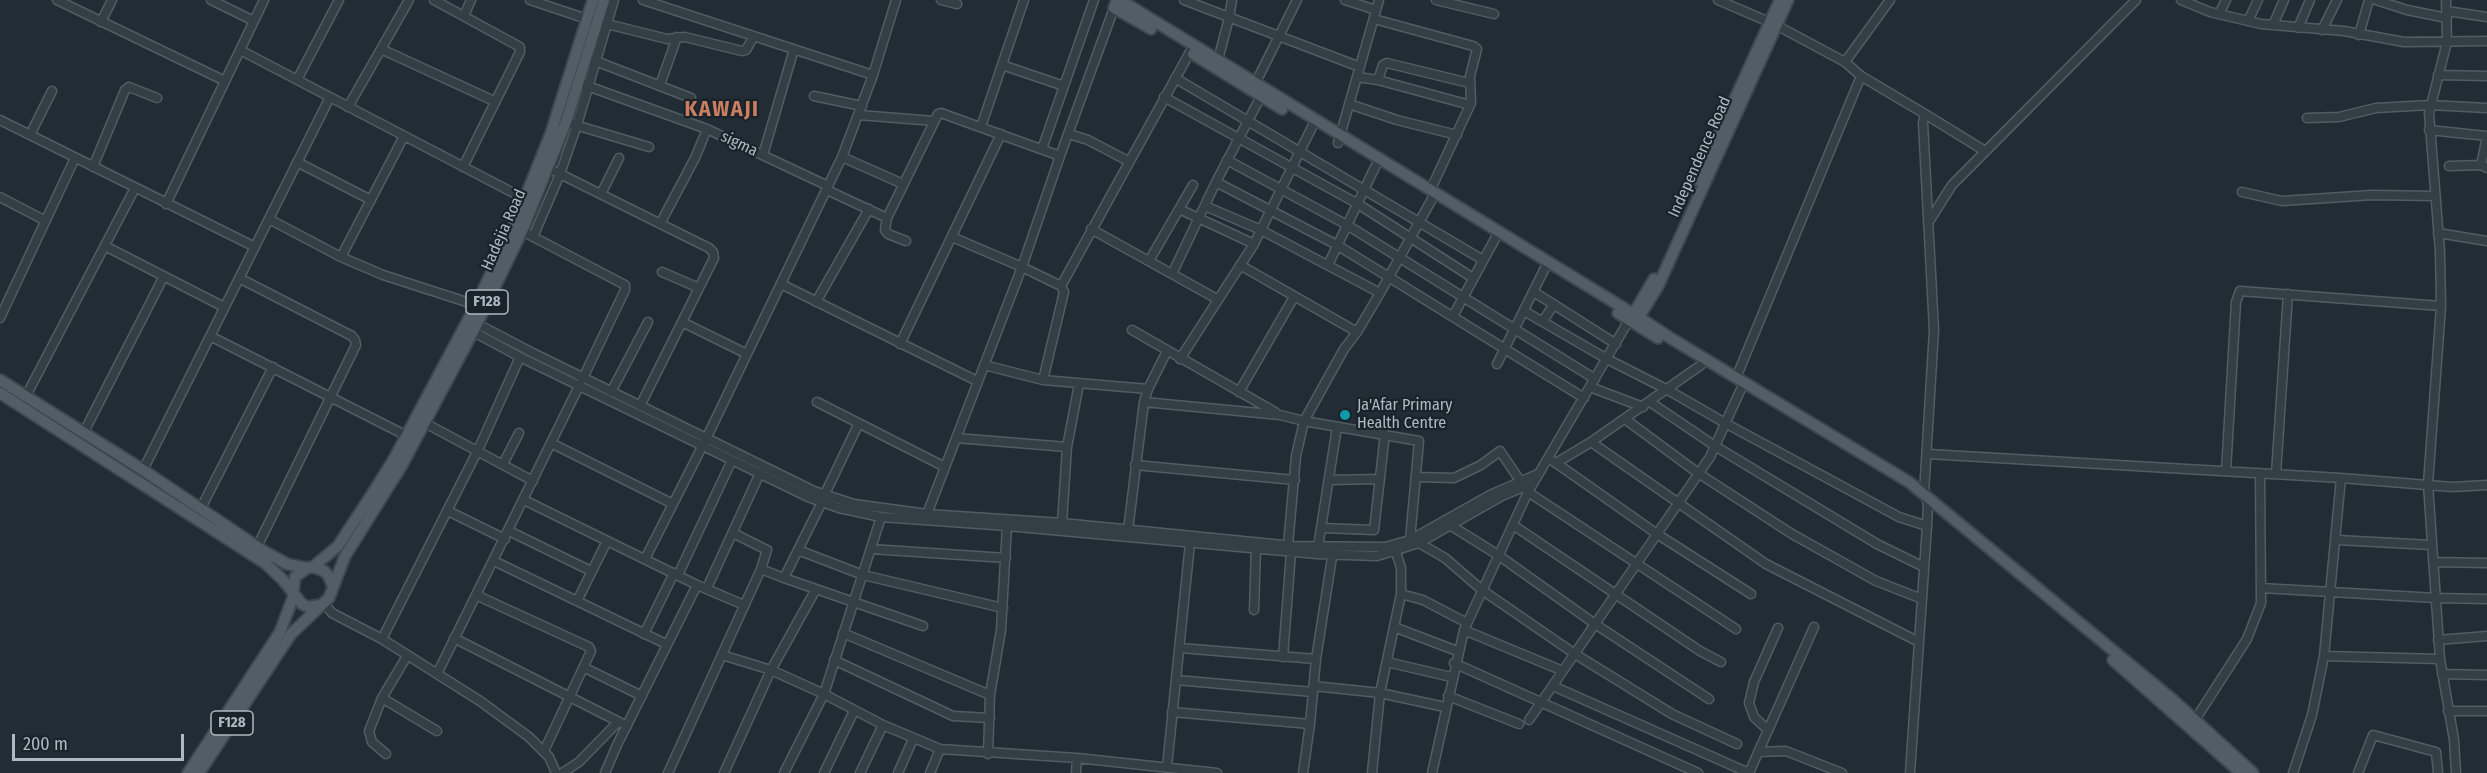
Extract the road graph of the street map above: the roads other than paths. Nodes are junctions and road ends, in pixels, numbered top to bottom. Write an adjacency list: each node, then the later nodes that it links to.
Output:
1 (57, 0): 38 (street)
2 (112, 0): 50 (street)
3 (212, 0): 48 (street)
4 (264, 0): 48 (street)
5 (339, 0): 77 (street)
6 (409, 0): 62 (street)
7 (434, 0): 45 (street)
8 (471, 0): 45 (street)
9 (530, 0): 51 (street)
10 (592, 0): 51 (main road, Hadejia Road / F128)
11 (604, 0): 51 (main road, Hadejia Road / F128)
12 (614, 0): 51 (street)
13 (643, 0): 57 (street)
14 (896, 0): 71 (street)
15 (941, 0): 40 (street)
16 (1024, 0): 69 (street)
17 (1094, 0): 84 (street)
18 (1184, 0): 47 (street)
19 (1232, 0): 47 (street)
20 (1297, 0): 58 (street)
21 (1345, 0): 43 (street)
22 (1379, 0): 43 (street)
23 (1436, 0): 41 (street)
24 (1718, 0): 52 (street)
25 (1780, 0): 52 (main road, Independence Road)
26 (1788, 0): 52 (main road, Independence Road)
27 (1890, 0): 68 (street)
28 (2136, 0): 121 (street)
29 (2181, 0): 42 (street)
30 (2226, 0): 42 (street)
31 (2258, 0): 49 (street)
32 (2284, 0): 53 (street)
33 (2310, 0): 54 (street)
34 (2337, 0): 55 (street)
35 (2369, 0): 56 (street)
36 (2376, 0): 44 (street)
37 (2446, 0): 44 (street)
38 (72, 3): 50 (street)
39 (1117, 3): 65 (main road); 67 (main road); 111 (street)
40 (957, 4)
41 (1494, 14)
42 (2219, 14): 49 (street)
43 (1375, 15): 70 (street); 80 (street)
44 (2447, 15): 46 (street); 61 (street)
45 (464, 16): 92 (street)
46 (2487, 17)
47 (1229, 18): 58 (street); 67 (street)
48 (254, 21): 64 (street)
49 (2248, 21): 53 (street)
50 (101, 22): 79 (street)
51 (597, 22): 59 (street); 66 (main road, Hadejia Road / F128); 150 (main road, Hadejia Road / F128)
52 (1773, 24): 68 (street); 211 (main road, Independence Road)
53 (2273, 25): 54 (street)
54 (2298, 27): 55 (street)
55 (2322, 30): 56 (street)
56 (2359, 35): 61 (street)
57 (754, 36): 59 (street); 63 (street)
58 (1280, 36): 70 (street); 81 (street)
59 (676, 37): 83 (street)
60 (2487, 41): 61 (street)
61 (2447, 42): 72 (street)
62 (381, 49): 92 (street); 97 (street)
63 (794, 49): 71 (street); 122 (street)
64 (240, 50): 77 (street); 79 (street)
65 (1190, 52): 76 (street); 87 (main road)
66 (591, 60): 82 (main road, Hadejia Road / F128); 83 (street)
67 (1218, 60): 81 (main road)
68 (1845, 62): 73 (street)
69 (1002, 65): 84 (street); 106 (street)
70 (1360, 68): 75 (street)
71 (873, 75): 96 (street)
72 (2438, 75): 74 (street); 95 (street)
73 (1861, 76): 99 (street); 232 (street)
74 (2487, 76)
75 (1357, 77): 78 (street); 93 (street)
76 (1175, 78): 91 (street); 104 (street)
77 (297, 80): 88 (street)
78 (1378, 80): 80 (street); 94 (street)
79 (225, 81): 152 (street)
80 (1469, 83): 94 (street)
81 (1255, 84): 117 (main road)
82 (584, 85): 105 (main road, Hadejia Road / F128); 108 (street, sigma)
83 (660, 85): 90 (street)
84 (1065, 86): 119 (street)
85 (52, 91): 112 (street)
86 (814, 96): 96 (street)
87 (1261, 96): 104 (street); 107 (main road)
88 (330, 97): 97 (street); 129 (street)
89 (157, 98): 133 (street)
90 (691, 98)
91 (1164, 98): 116 (street); 128 (street)
92 (494, 101): 134 (street)
93 (1349, 104): 113 (street); 117 (street)
94 (1470, 105): 113 (street)
95 (2430, 105): 98 (street); 101 (street); 109 (street)
96 (862, 106): 100 (street)
97 (348, 107): 114 (street)
98 (2487, 108)
99 (1925, 114): 121 (street); 164 (street)
100 (859, 115): 103 (street); 124 (street)
101 (2307, 118)
102 (0, 120): 112 (street)
103 (934, 121): 106 (street); 139 (street)
104 (1248, 121): 116 (street); 120 (street)
105 (572, 124): 118 (street); 135 (main road, Hadejia Road / F128); 137 (street)
106 (981, 127): 110 (street)
107 (1312, 127): 117 (main road); 120 (street)
108 (707, 129): 122 (street, sigma); 163 (street)
109 (2429, 130): 115 (street); 148 (street)
110 (1001, 134): 119 (street); 171 (street)
111 (1069, 134): 123 (street); 128 (street)
112 (30, 135): 125 (street)
113 (1457, 135): 147 (street)
114 (404, 136): 134 (street); 151 (street)
115 (2487, 136): 132 (street)
116 (1239, 139): 127 (street); 136 (street)
117 (1338, 139): 130 (main road); 147 (main road)
118 (650, 147)
119 (1042, 149): 123 (street)
120 (1301, 151): 136 (street); 144 (street)
121 (1985, 151): 164 (street)
122 (763, 155): 142 (street, sigma)
123 (1060, 156): 186 (street)
124 (842, 157): 139 (street); 142 (street)
125 (75, 158): 133 (street); 161 (street)
126 (620, 158): 146 (street)
127 (1227, 160): 138 (street); 143 (street)
128 (1128, 161): 166 (street)
129 (297, 162): 151 (street); 159 (street)
130 (1376, 165): 144 (street); 147 (main road)
131 (2449, 166): 132 (street)
132 (2484, 166)
133 (93, 167): 141 (street)
134 (464, 167): 150 (street)
135 (548, 168): 137 (street); 168 (main road, Hadejia Road / F128)
136 (1292, 169): 143 (street); 153 (street)
137 (560, 174): 146 (street); 170 (street)
138 (1216, 182): 154 (street); 157 (street)
139 (903, 184): 158 (street)
140 (1192, 184): 155 (street)
141 (135, 188): 152 (street); 178 (street)
142 (827, 188): 156 (street, sigma); 194 (street)
143 (1282, 189): 157 (street); 165 (street)
144 (1365, 189): 153 (street); 162 (street)
145 (2242, 192): 148 (street)
146 (601, 194): 163 (street)
147 (1431, 195): 162 (street); 172 (main road); 211 (main road)
148 (2435, 196): 169 (street)
149 (0, 197): 161 (street)
150 (525, 199): 205 (main road, Hadejia Road / F128)
151 (371, 200): 180 (street)
152 (166, 204): 179 (street)
153 (1358, 204): 165 (street); 173 (street)
154 (1205, 206): 160 (street); 167 (street)
155 (1179, 208): 160 (street); 183 (street)
156 (869, 209): 158 (street, sigma); 203 (street)
157 (1271, 209): 167 (street); 177 (street)
158 (887, 218): 175 (street)
159 (269, 219): 179 (street); 180 (street)
160 (1200, 219): 176 (street); 189 (street)
161 (44, 220): 210 (street)
162 (1420, 221): 173 (street); 182 (street)
163 (660, 224): 196 (street)
164 (1928, 224): 272 (street)
165 (1347, 225): 177 (street); 181 (street)
166 (1091, 229): 183 (street); 195 (street)
167 (1262, 230): 176 (street); 185 (street)
168 (522, 231): 170 (street); 215 (main road, Hadejia Road / F128)
169 (2438, 233): 174 (street); 206 (street)
170 (533, 237): 236 (street)
171 (952, 237): 186 (street); 220 (street)
172 (1496, 237): 182 (street); 187 (main road)
173 (1410, 239): 181 (street); 193 (street)
174 (2487, 241)
175 (906, 242)
176 (1254, 244): 184 (street)
177 (1337, 245): 185 (street); 191 (street)
178 (105, 246): 190 (street); 246 (street)
179 (255, 247): 192 (street)
180 (341, 257): 205 (street)
181 (1400, 258): 191 (street); 200 (street)
182 (1483, 260): 193 (street)
183 (1149, 261): 189 (street)
184 (1239, 265): 201 (street); 202 (street)
185 (1328, 265): 198 (street)
186 (1022, 267): 195 (street); 229 (street)
187 (1545, 268): 197 (street); 211 (main road)
188 (662, 272): 196 (street)
189 (1173, 274): 202 (street)
190 (164, 276): 207 (street); 260 (street)
191 (1389, 276): 198 (street); 209 (street)
192 (239, 278): 207 (street); 247 (street)
193 (1473, 279): 200 (street)
194 (781, 285): 203 (street); 224 (street)
195 (1060, 286): 235 (street)
196 (699, 288): 214 (street)
197 (1534, 292): 204 (street); 208 (street)
198 (1380, 293): 218 (street)
199 (2288, 294): 206 (street); 279 (street); 284 (street)
200 (1462, 296): 209 (street); 217 (street)
201 (1294, 297): 218 (street); 244 (street)
202 (1217, 299): 226 (street)
203 (816, 302): 220 (street)
204 (1554, 304): 212 (street); 221 (street)
205 (476, 305): 215 (main road, Hadejia Road / F128)
206 (2441, 306): 293 (street)
207 (224, 307): 219 (street)
208 (1524, 310): 212 (street); 217 (street)
209 (1453, 316): 222 (street)
210 (0, 318)
211 (1634, 319): 221 (street); 230 (main road); 232 (main road)
212 (1543, 321): 227 (street)
213 (648, 322): 243 (street)
214 (682, 322): 224 (street); 252 (street)
215 (471, 325): 225 (street); 236 (street); 256 (main road, Hadejia Road / F128); 264 (main road, Hadejia Road / F128)
216 (1132, 330): 223 (street)
217 (1515, 331): 222 (street); 233 (street)
218 (1357, 332): 255 (street)
219 (210, 336): 231 (street); 278 (street)
220 (900, 344): 237 (street)
221 (1616, 344): 227 (street)
222 (1506, 349): 228 (street); 248 (street)
223 (1167, 351): 226 (street); 240 (street)
224 (747, 354): 266 (street)
225 (520, 357): 236 (street); 271 (street)
226 (1180, 359): 244 (street)
227 (1607, 359): 233 (street); 242 (street)
228 (1497, 364)
229 (984, 365): 235 (street); 237 (street)
230 (1701, 365): 241 (main road); 242 (street)
231 (273, 367): 247 (street); 301 (street)
232 (1737, 378): 261 (main road)
233 (1595, 379): 239 (street)
234 (0, 380): 246 (main road)
235 (1043, 380): 238 (street)
236 (582, 381): 243 (street); 266 (street); 268 (street)
237 (977, 381): 265 (street)
238 (1079, 384): 240 (street); 270 (street)
239 (1590, 387): 248 (street); 251 (street)
240 (1148, 389): 250 (street)
241 (1742, 389): 258 (street); 261 (main road)
242 (1668, 390): 251 (street); 258 (street)
243 (611, 392): 252 (street)
244 (1239, 392): 253 (street)
245 (0, 393): 350 (main road)
246 (26, 396): 260 (main road)
247 (330, 396): 264 (street); 321 (street)
248 (1584, 398): 274 (street)
249 (817, 402): 257 (street)
250 (1144, 402): 253 (street); 276 (street)
251 (1646, 405): 254 (street); 269 (street)
252 (640, 406): 266 (street)
253 (1280, 415): 255 (street)
254 (1625, 419): 267 (street); 281 (street)
255 (1304, 421): 259 (street); 288 (street)
256 (425, 423): 271 (street); 344 (main road, Hadejia Road / F128)
257 (860, 423): 277 (street); 297 (street)
258 (1725, 423): 269 (street); 309 (street)
259 (1337, 427): 263 (street); 289 (street)
260 (84, 432): 278 (main road)
261 (1820, 432): 296 (main road)
262 (519, 433): 275 (street)
263 (1385, 434): 285 (street); 287 (street)
264 (405, 435): 336 (main road, Hadejia Road / F128)
265 (956, 438): 270 (street); 277 (street)
266 (705, 442): 273 (street); 297 (street); 300 (street)
267 (1592, 442): 274 (street); 299 (street)
268 (551, 443): 290 (street); 300 (street)
269 (1715, 446): 281 (street); 337 (street)
270 (1067, 447): 305 (street)
271 (478, 450): 275 (street); 302 (street)
272 (1928, 454): 279 (street); 296 (street)
273 (732, 460): 280 (street); 340 (street)
274 (1552, 461): 283 (street); 314 (street)
275 (503, 464): 290 (street)
276 (1135, 465): 288 (street); 311 (street)
277 (945, 467): 303 (street)
278 (143, 470): 301 (main road)
279 (2226, 471): 282 (street)
280 (760, 472): 297 (street); 313 (street)
281 (1698, 473): 299 (street); 357 (street)
282 (2260, 473): 284 (street); 346 (street)
283 (1538, 474): 291 (street); 292 (street)
284 (2276, 474): 286 (street)
285 (1417, 477): 291 (street); 318 (street)
286 (2341, 478): 293 (street); 316 (street)
287 (1378, 479): 289 (street); 310 (street)
288 (1294, 480): 326 (street)
289 (1329, 480): 310 (street)
290 (533, 481): 298 (street)
291 (1521, 482): 318 (street)
292 (1533, 483): 295 (street); 306 (street)
293 (2428, 484): 294 (street); 320 (street)
294 (2487, 485)
295 (1528, 492): 307 (street); 335 (street)
296 (1926, 498): 309 (street); 364 (main road)
297 (823, 499): 303 (street); 304 (street); 324 (street)
298 (525, 500): 315 (street); 317 (street)
299 (1678, 503): 314 (street); 378 (street)
300 (673, 504): 331 (street)
301 (200, 510): 321 (main road)
302 (448, 511): 315 (street); 376 (street)
303 (927, 514): 305 (street)
304 (881, 517): 308 (street); 325 (street)
305 (1062, 524): 312 (street)
306 (1450, 525): 318 (street); 329 (street)
307 (1512, 525): 329 (street); 352 (street)
308 (1007, 526): 312 (street); 330 (street)
309 (1927, 526): 337 (street)
310 (1322, 528): 322 (street)
311 (1128, 530): 312 (street); 326 (street)
312 (1099, 531): 319 (street)
313 (733, 533): 338 (street); 345 (street)
314 (1657, 534): 335 (street); 353 (street)
315 (507, 535): 332 (street); 339 (street)
316 (2337, 540): 320 (street); 349 (street)
317 (607, 541): 331 (street); 339 (street)
318 (1414, 542): 327 (street); 328 (street); 348 (street)
319 (1190, 543): 323 (street); 380 (street)
320 (2432, 545): 333 (street)
321 (256, 547): 336 (main road)
322 (1318, 547): 326 (street); 327 (street)
323 (1257, 548): 326 (street); 363 (street)
324 (798, 549): 341 (street); 342 (street)
325 (871, 549): 330 (street); 341 (street)
326 (1290, 549): 327 (street); 386 (street)
327 (1333, 552): 328 (street); 387 (street)
328 (1396, 552): 351 (street)
329 (1498, 555): 348 (street); 365 (street)
330 (1006, 558): 362 (street)
331 (645, 559): 340 (street)
332 (494, 561): 354 (street); 358 (street)
333 (2433, 562): 334 (street); 355 (street)
334 (2487, 563)
335 (1636, 564): 352 (street); 371 (street)
336 (310, 567): 344 (main road); 350 (main road, F128)
337 (1924, 567): 357 (street)
338 (762, 570): 342 (street); 361 (street)
339 (591, 572): 358 (street)
340 (676, 574): 343 (street); 373 (street)
341 (862, 575): 359 (street); 362 (street)
342 (784, 578): 347 (street)
343 (697, 585): 345 (street); 379 (street)
344 (333, 586): 360 (main road, F128)
345 (707, 588): 361 (street)
346 (2261, 588): 349 (street); 419 (street)
347 (816, 589): 359 (street); 394 (street)
348 (1482, 590): 367 (street); 382 (street)
349 (2332, 592): 355 (street); 384 (street)
350 (294, 594): 360 (main road); 437 (main road, F128)
351 (1401, 594): 367 (street); 368 (street)
352 (1616, 594): 365 (street); 391 (street)
353 (1751, 594)
354 (476, 595): 375 (street); 393 (street)
355 (2436, 598): 356 (street); 377 (street)
356 (2487, 598)
357 (1922, 599): 378 (street)
358 (577, 601): 373 (street)
359 (854, 602): 366 (street); 372 (street)
360 (322, 604): 376 (street); 438 (main road, F128)
361 (744, 605): 383 (street)
362 (1003, 608): 405 (street)
363 (1254, 610)
364 (2059, 610): 419 (main road); 458 (main road)
365 (1595, 624): 382 (street); 410 (street)
366 (923, 626)
367 (1465, 626): 381 (street); 395 (street)
368 (1394, 627): 381 (street); 390 (street)
369 (1814, 627): 425 (street)
370 (1778, 628): 425 (street)
371 (1736, 629)
372 (843, 633): 389 (street); 405 (street)
373 (644, 634): 379 (street)
374 (2487, 636): 377 (street)
375 (454, 638): 396 (street); 409 (street)
376 (382, 639): 385 (street)
377 (2438, 639): 388 (street)
378 (1919, 642): 457 (street)
379 (666, 644): 406 (street)
380 (1180, 648): 386 (street); 400 (street)
381 (1457, 651): 392 (street)
382 (1575, 654): 395 (street); 428 (street)
383 (722, 655): 394 (street); 442 (street)
384 (2324, 656): 388 (street); 460 (street)
385 (407, 657): 396 (street); 408 (street)
386 (1283, 657): 387 (street)
387 (1316, 659): 402 (street)
388 (2439, 659): 397 (street)
389 (834, 660): 404 (street); 417 (street)
390 (1387, 662): 399 (street); 403 (street)
391 (1721, 662)
392 (1454, 663): 399 (street); 411 (street)
393 (585, 668): 406 (street); 409 (street)
394 (771, 670): 404 (street); 443 (street)
395 (1563, 671): 401 (street)
396 (436, 674): 430 (street)
397 (2442, 674): 398 (street); 414 (street)
398 (2487, 675)
399 (1451, 677): 407 (street)
400 (1176, 680): 402 (street); 416 (street)
401 (1553, 686): 411 (street); 455 (street)
402 (1314, 689): 403 (street); 421 (street)
403 (1380, 693): 412 (street); 452 (street)
404 (824, 694): 413 (street); 444 (street)
405 (990, 695): 417 (street)
406 (642, 696): 424 (street)
407 (1448, 696): 412 (street); 422 (street)
408 (382, 698): 426 (street); 432 (street)
409 (570, 698): 420 (street); 430 (street)
410 (1709, 699)
411 (1542, 701): 418 (street); 454 (street)
412 (1445, 707): 453 (street)
413 (854, 711): 423 (street); 445 (street)
414 (2448, 711): 415 (street); 463 (street)
415 (2487, 711)
416 (1172, 712): 421 (street); 435 (street)
417 (990, 718): 433 (street)
418 (1529, 720)
419 (2195, 720): 459 (main road)
420 (618, 722): 424 (street); 440 (street)
421 (1310, 724): 451 (street)
422 (1519, 724)
423 (883, 725): 427 (street); 446 (street)
424 (627, 726): 441 (street)
425 (1768, 730): 431 (street)
426 (437, 731)
427 (914, 739): 429 (street); 447 (street)
428 (1737, 744)
429 (940, 749): 433 (street); 448 (street)
430 (544, 752): 439 (street)
431 (1758, 752): 455 (street); 456 (street)
432 (386, 754)
433 (988, 754): 434 (street)
434 (1077, 758): 436 (street); 449 (street)
435 (1167, 767): 436 (street); 450 (street)
436 (1143, 769)
437 (188, 773)
438 (199, 773)
439 (556, 773)
440 (562, 773)
441 (605, 773)
442 (668, 773)
443 (724, 773)
444 (784, 773)
445 (824, 773)
446 (860, 773)
447 (898, 773)
448 (930, 773)
449 (1076, 773)
450 (1217, 773)
451 (1303, 773)
452 (1372, 773)
453 (1432, 773)
454 (1698, 773)
455 (1746, 773)
456 (1842, 773)
457 (1910, 773)
458 (2241, 773)
459 (2253, 773)
460 (2293, 773)
461 (2358, 773): 462 (street)
462 (2438, 773)
463 (2456, 773)

